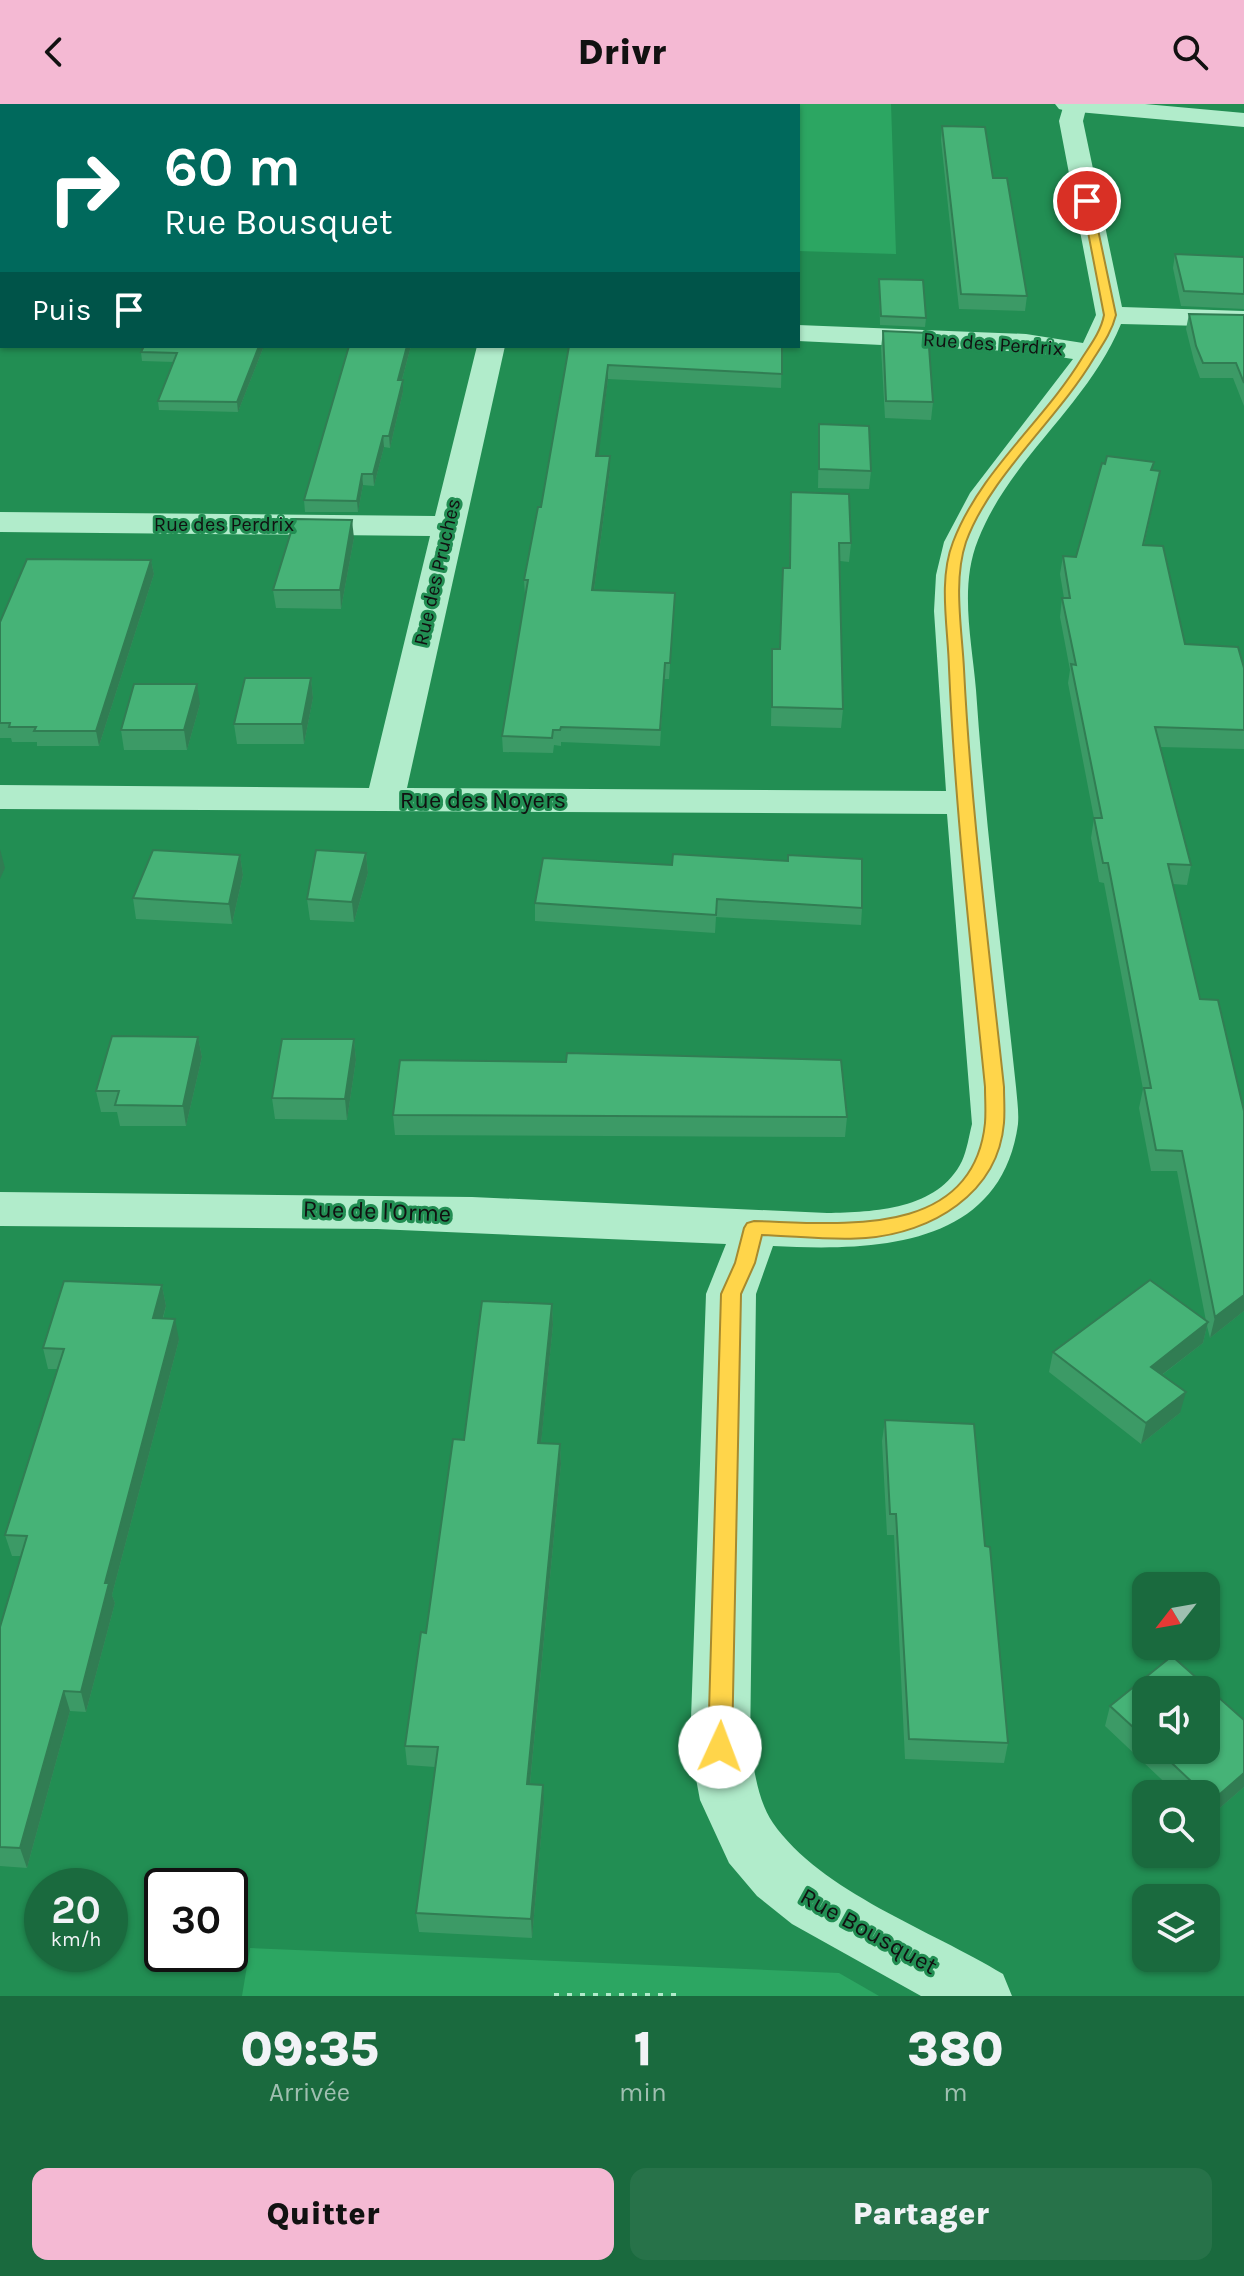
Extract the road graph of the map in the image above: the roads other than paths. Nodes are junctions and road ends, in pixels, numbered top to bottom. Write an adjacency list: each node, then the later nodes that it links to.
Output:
1 (1067, 104): 2 (street)
2 (1075, 105): 3 (street); 4 (street)
3 (1244, 120)
4 (1110, 315): 5 (street); 8 (street)
5 (1244, 319)
6 (800, 333): 8 (street, Rue des Perdrix)
7 (491, 348): 10 (street, Rue des Pruches)
8 (1091, 353): 13 (street)
9 (0, 522): 10 (street, Rue des Perdrix)
10 (447, 526): 12 (street, Rue des Pruches)
11 (0, 797): 12 (street, Rue des Noyers)
12 (385, 799): 13 (street, Rue des Noyers)
13 (966, 803): 15 (street)
14 (0, 1209): 15 (street, Rue de l'Orme)
15 (754, 1228): 16 (street, Rue Bousquet)
16 (980, 1996)

